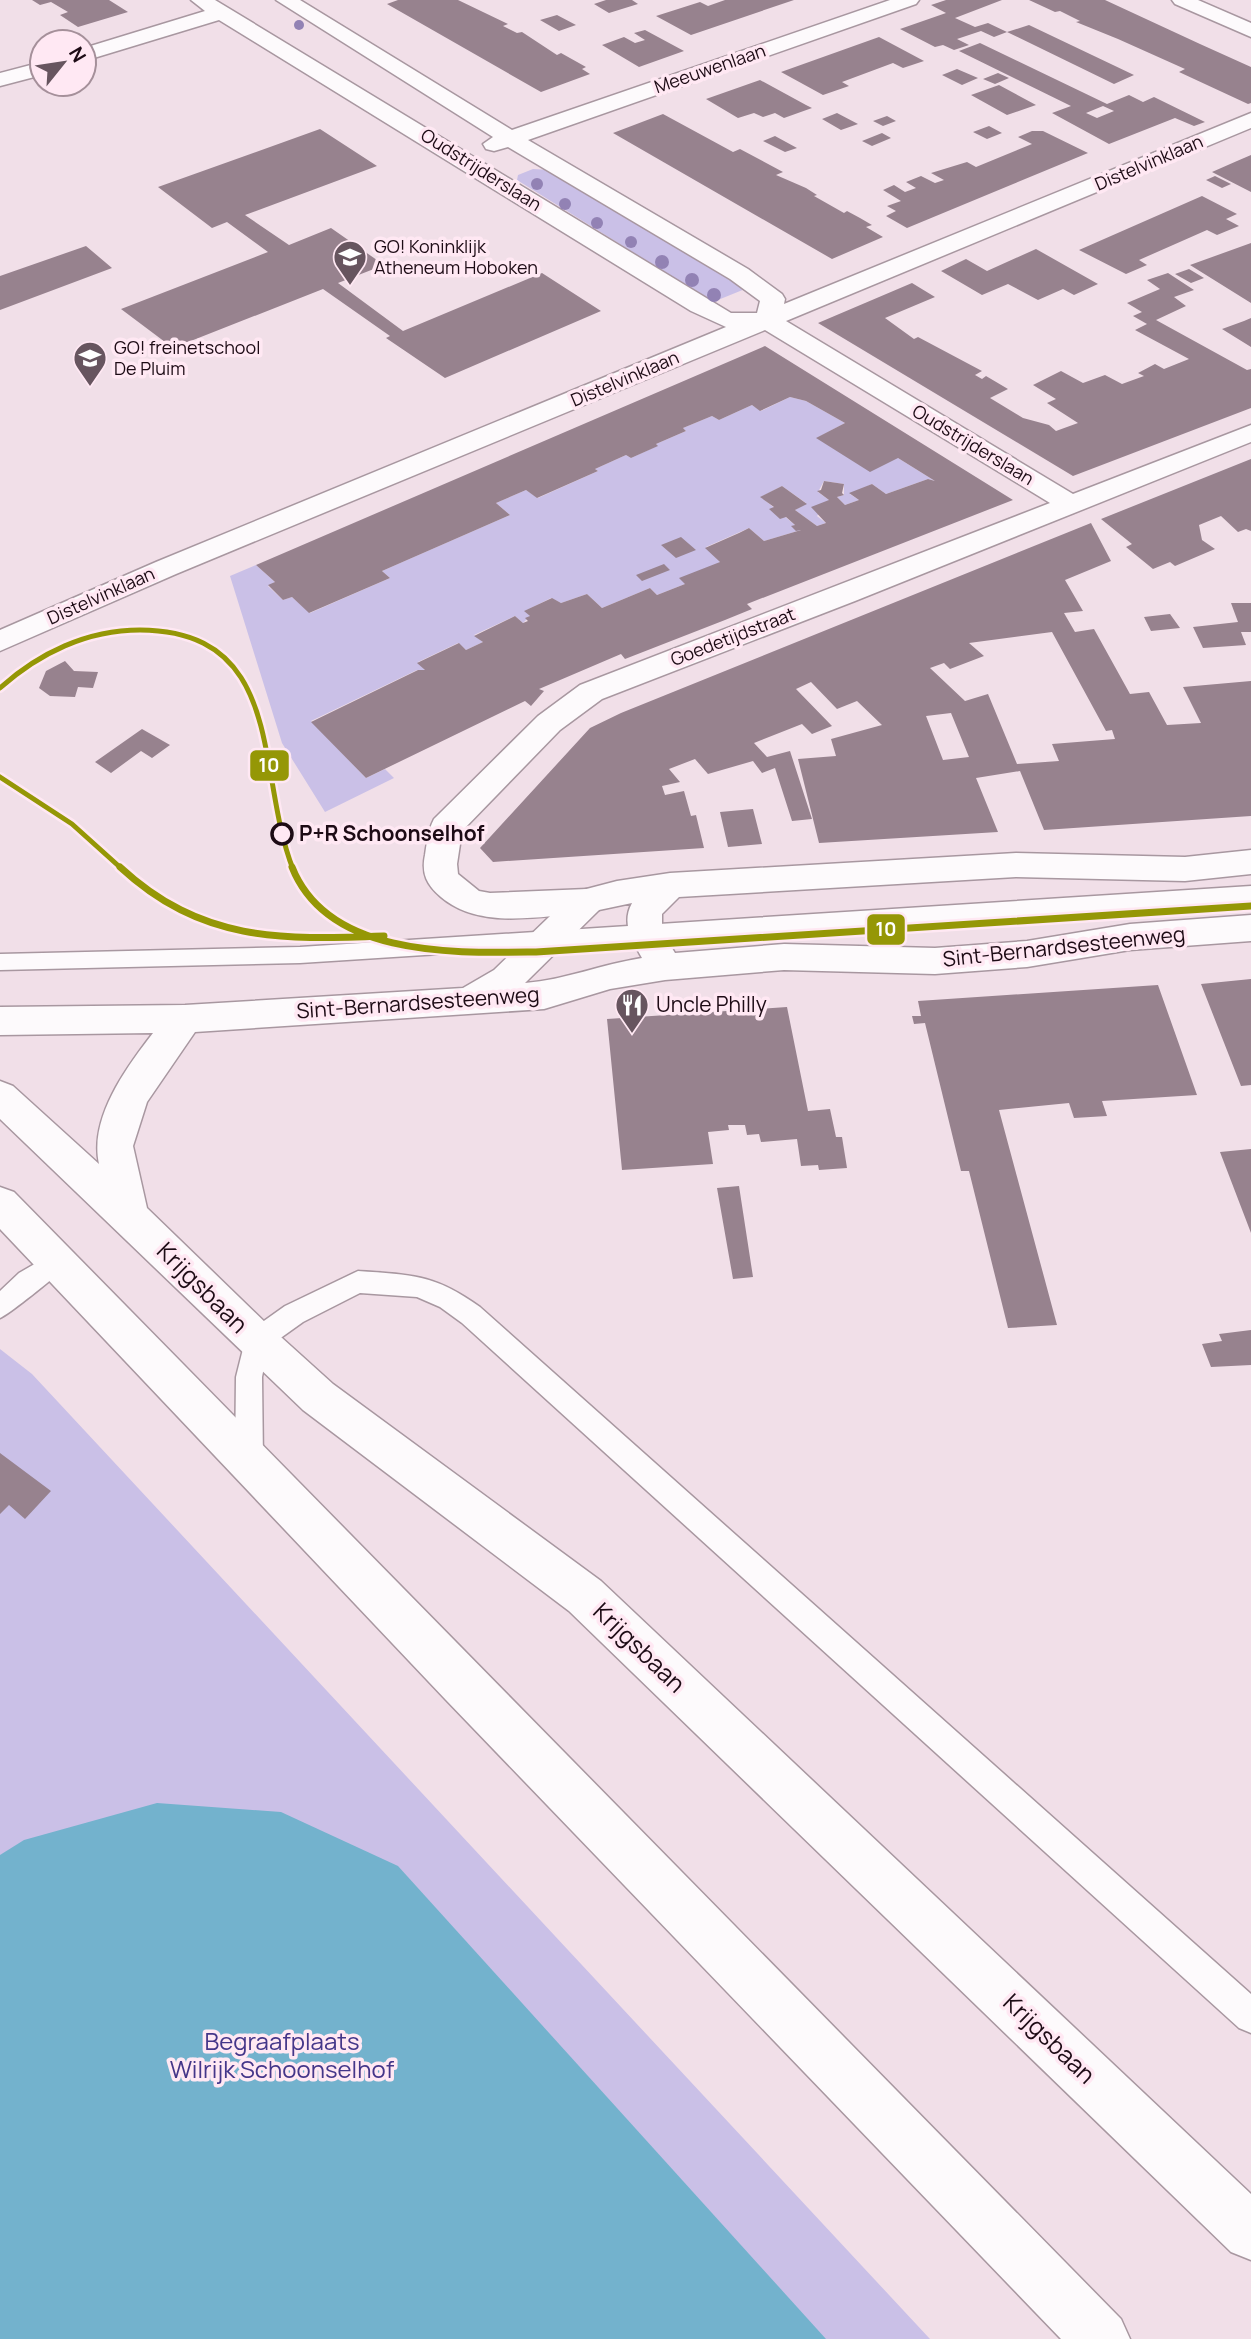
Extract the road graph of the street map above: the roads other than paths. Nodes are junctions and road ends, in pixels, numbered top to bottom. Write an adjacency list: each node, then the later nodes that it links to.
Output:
1 (201, 0): 5 (street, Oudstrijderslaan)
2 (286, 0): 11 (street, Oudstrijderslaan)
3 (909, 0): 11 (street, Meeuwenlaan)
4 (1182, 0): 6 (street)
5 (222, 13): 7 (street); 12 (street, Oudstrijderslaan)
6 (1251, 31)
7 (98, 51)
8 (28, 72): 9 (street)
9 (0, 80)
10 (1251, 120): 13 (street, Distelvinklaan)
11 (511, 139): 12 (street, Meeuwenlaan); 13 (street, Oudstrijderslaan)
12 (459, 156): 13 (street, Oudstrijderslaan)
13 (767, 320): 15 (street, Oudstrijderslaan); 16 (street, Distelvinklaan)
14 (1251, 433): 15 (street, Goedetijdstraat)
15 (1072, 505): 20 (street, Goedetijdstraat)
16 (0, 641)
17 (1251, 862): 18 (street)
18 (670, 885): 20 (street); 22 (street)
19 (1251, 894): 22 (lane)
20 (587, 901): 23 (street)
21 (1251, 928): 25 (street, Sint-Bernardsesteenweg)
22 (645, 933): 23 (lane); 25 (street)
23 (548, 939): 24 (lane); 26 (street)
24 (0, 962)
25 (665, 967): 26 (street, Sint-Bernardsesteenweg)
26 (468, 1001): 27 (street, Sint-Bernardsesteenweg)
27 (186, 1019): 28 (street, Sint-Bernardsesteenweg); 31 (street)
28 (0, 1021)
29 (0, 1096): 31 (street, Krijgsbaan)
30 (0, 1203): 32 (street)
31 (129, 1216): 34 (street, Krijgsbaan)
32 (57, 1262): 33 (lane); 35 (street)
33 (0, 1307)
34 (256, 1341): 35 (lane); 36 (lane); 37 (street, Krijgsbaan)
35 (249, 1464): 38 (street)
36 (1251, 2016)
37 (1251, 2232)
38 (1101, 2339)

